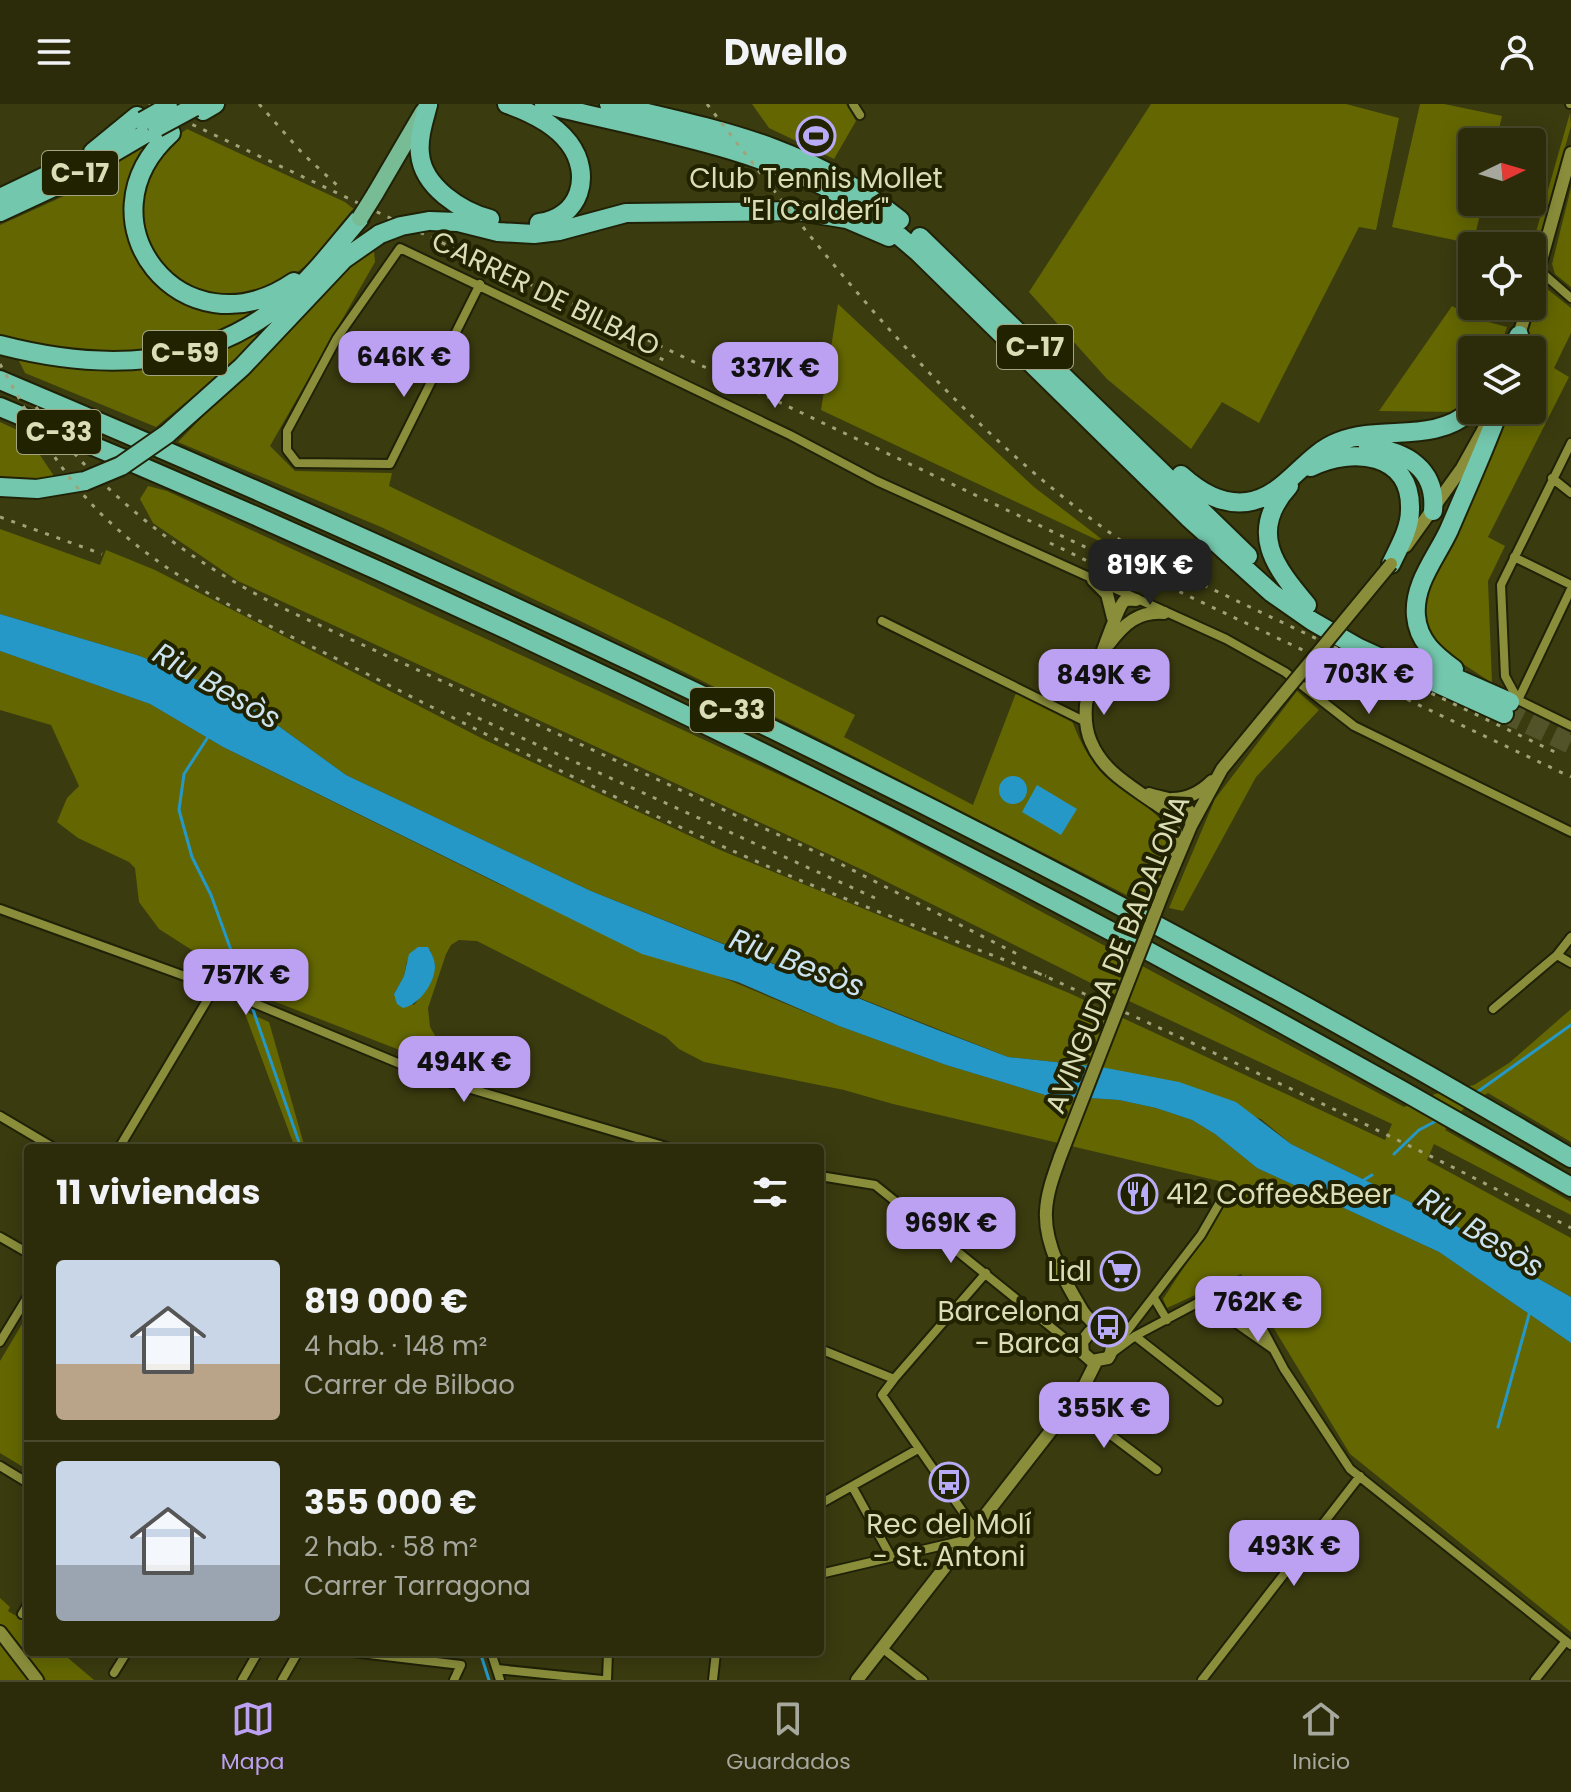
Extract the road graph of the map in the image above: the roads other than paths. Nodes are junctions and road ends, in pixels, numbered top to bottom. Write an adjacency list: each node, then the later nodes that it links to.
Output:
1 (156, 104): 11 (highway)
2 (174, 104): 11 (highway, C-17, bridge)
3 (428, 104): 4 (highway); 16 (highway, C-59, bridge)
4 (507, 104)
5 (544, 104): 19 (highway, C-17)
6 (609, 104): 12 (highway, C-17)
7 (660, 104): 12 (highway)
8 (853, 104): 10 (street)
9 (204, 107): 11 (highway, C-59)
10 (860, 115)
11 (152, 124): 14 (highway, C-17); 15 (highway, C-17); 18 (highway, C-59)
12 (734, 133): 24 (highway, C-17)
13 (1571, 153): 17 (street)
14 (0, 198)
15 (0, 212)
16 (360, 218): 18 (highway, C-59); 21 (highway, C-59)
17 (1546, 244)
18 (336, 246): 25 (highway, C-59)
19 (919, 253): 21 (highway, bridge); 49 (highway, C-17)
20 (1546, 276): 23 (street)
21 (322, 280): 34 (highway, C-59, bridge)
22 (480, 284): 22 (street, CARRER DE BILBAO); 39 (street, CARRER DE BILBAO)
23 (1571, 298)
24 (1004, 316): 32 (highway); 42 (highway, C-17)
25 (0, 345)
26 (0, 380): 67 (highway, C-33)
27 (0, 407): 69 (highway, C-33)
28 (1458, 420): 32 (highway)
29 (1485, 424): 36 (street, AVINGUDA DE BADALONA)
30 (1493, 424): 48 (highway)
31 (1571, 443): 33 (street)
32 (1301, 468): 36 (highway)
33 (1552, 478): 35 (street); 37 (street)
34 (0, 487)
35 (1571, 493)
36 (1433, 511): 38 (street, AVINGUDA DE BADALONA)
37 (1514, 557): 40 (street); 49 (street)
38 (1391, 564): 42 (highway); 52 (street, AVINGUDA DE BADALONA, bridge)
39 (1093, 580): 41 (street, CARRER DE BILBAO); 45 (street)
40 (1571, 587): 49 (street)
41 (1131, 598): 43 (street, CARRER DE BILBAO); 45 (street); 46 (street)
42 (1307, 605): 48 (highway, C-17)
43 (1164, 613): 46 (street); 55 (street, CARRER DE BILBAO)
44 (882, 621): 50 (street)
45 (1113, 621): 47 (street)
46 (1127, 623): 47 (street)
47 (1105, 650): 50 (street)
48 (1486, 691): 49 (highway, C-17)
49 (1511, 705): 51 (street)
50 (1086, 722): 53 (street)
51 (1570, 725)
52 (1222, 769): 53 (street); 54 (street, AVINGUDA DE BADALONA)
53 (1167, 805): 54 (street); 56 (street)
54 (1194, 817): 56 (street, AVINGUDA DE BADALONA)
55 (1571, 832)
56 (1176, 860): 77 (street, AVINGUDA DE BADALONA, bridge)
57 (0, 909): 61 (street)
58 (1571, 937): 59 (street)
59 (1557, 955): 60 (street); 62 (street)
60 (1571, 963)
61 (215, 987): 65 (street); 66 (street)
62 (1493, 1009)
63 (0, 1116): 64 (street)
64 (47, 1144)
65 (121, 1144)
66 (657, 1144)
67 (1571, 1158)
68 (824, 1177): 73 (street)
69 (1571, 1187)
70 (1220, 1202): 74 (street)
71 (0, 1237): 72 (street)
72 (24, 1251)
73 (986, 1273): 82 (street); 88 (street)
74 (1154, 1298): 78 (street); 83 (street)
75 (24, 1303): 84 (street)
76 (1200, 1303): 78 (street); 79 (street); 80 (street)
77 (1083, 1312): 82 (street, AVINGUDA DE BADALONA); 83 (street, AVINGUDA DE BADALONA)
78 (1167, 1320): 81 (street)
79 (1258, 1322): 80 (street); 85 (street)
80 (1240, 1328): 85 (street)
81 (1135, 1336): 83 (street); 83 (street); 89 (street)
82 (1084, 1341): 83 (street); 87 (street)
83 (1112, 1341): 87 (street)
84 (0, 1342)
85 (1273, 1349): 94 (street)
86 (824, 1351): 88 (street)
87 (1096, 1362): 90 (street)
88 (894, 1379): 91 (street)
89 (1218, 1401)
90 (1071, 1405): 93 (street); 98 (street)
91 (918, 1449): 96 (street); 98 (street)
92 (0, 1466): 95 (street)
93 (1157, 1470)
94 (1360, 1476): 105 (street); 125 (street)
95 (24, 1481)
96 (852, 1486): 97 (street); 100 (street)
97 (824, 1502)
98 (974, 1528): 99 (street)
99 (965, 1540): 100 (street); 106 (street)
100 (891, 1557): 101 (street)
101 (824, 1573)
102 (24, 1611): 103 (street)
103 (22, 1614)
104 (0, 1632): 116 (street)
105 (1568, 1643): 126 (street)
106 (882, 1648): 123 (street); 124 (street)
107 (125, 1656): 115 (street)
108 (256, 1656): 117 (street)
109 (296, 1656): 118 (street)
110 (386, 1656): 119 (street)
111 (492, 1656): 114 (street)
112 (607, 1656): 121 (street)
113 (716, 1656): 122 (street)
114 (497, 1669): 120 (street); 121 (street)
115 (114, 1673)
116 (37, 1680)
117 (242, 1680)
118 (282, 1680)
119 (454, 1680)
120 (500, 1680)
121 (604, 1680)
122 (713, 1680)
123 (857, 1680)
124 (923, 1680)
125 (1202, 1680)
126 (1535, 1680)

